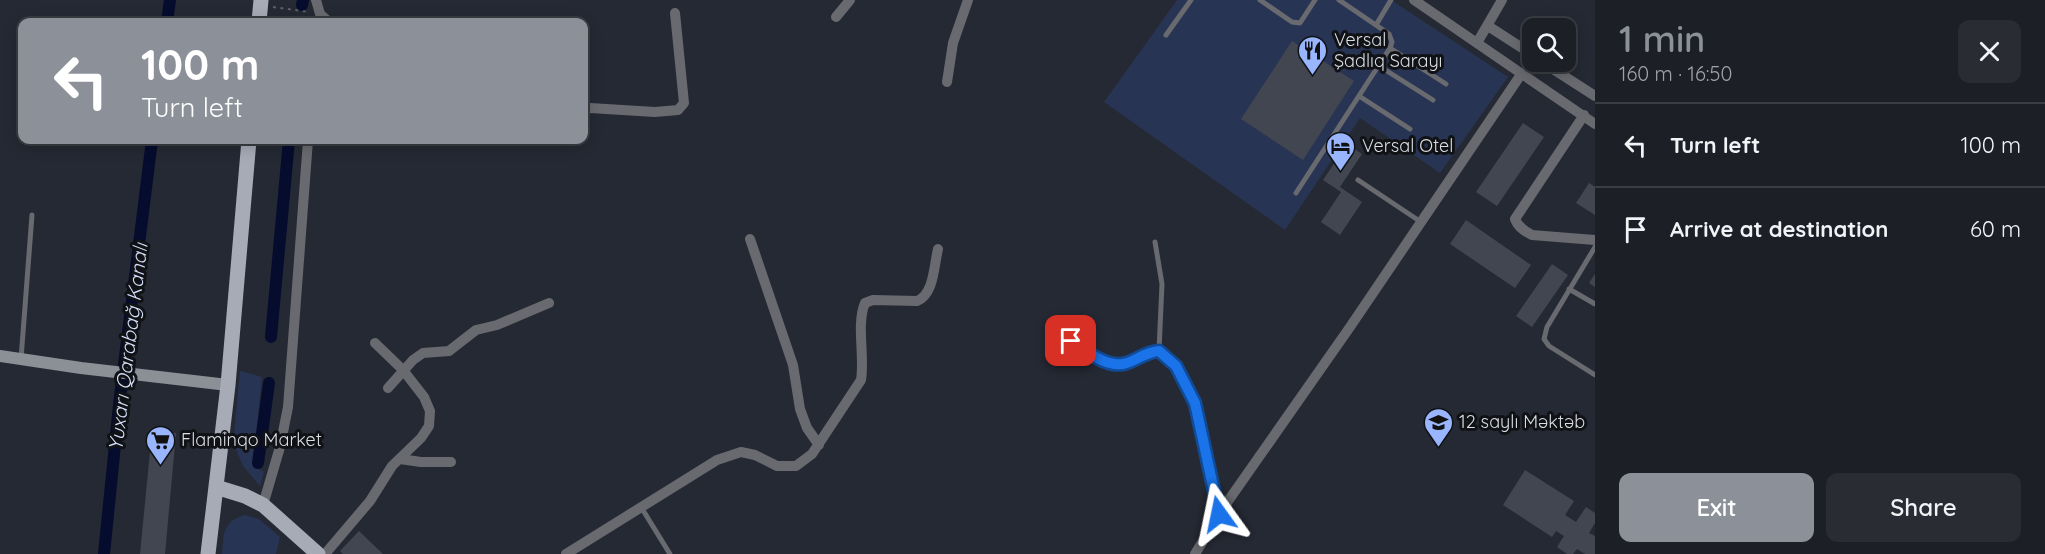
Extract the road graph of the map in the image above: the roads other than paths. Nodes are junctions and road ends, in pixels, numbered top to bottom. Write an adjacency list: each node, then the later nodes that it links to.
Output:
1 (316, 0): 15 (street)
2 (850, 0): 13 (street)
3 (969, 0): 26 (street)
4 (1191, 0): 18 (lane)
5 (1260, 0): 6 (lane)
6 (1315, 0)
7 (1339, 0): 16 (lane)
8 (1391, 0): 16 (lane)
9 (1414, 0): 19 (street)
10 (1502, 0): 17 (street)
11 (264, 3): 14 (main road)
12 (675, 14): 31 (street)
13 (836, 17)
14 (260, 18)
15 (324, 18)
16 (1376, 25): 20 (lane)
17 (1488, 26): 19 (street); 21 (street)
18 (1166, 35)
19 (1477, 43): 24 (street)
20 (1390, 48): 22 (lane); 27 (lane)
21 (1522, 49)
22 (1379, 66): 29 (lane); 30 (lane)
23 (1558, 72): 28 (street)
24 (1522, 73): 32 (street); 40 (street)
25 (1595, 80): 28 (street)
26 (947, 82)
27 (1446, 84)
28 (1592, 94)
29 (1359, 96): 34 (lane); 38 (lane)
30 (1433, 100)
31 (588, 109)
32 (1584, 115): 33 (street); 42 (street)
33 (1595, 124)
34 (1410, 129)
35 (249, 144): 56 (main road)
36 (308, 144): 62 (street)
37 (1358, 180): 40 (lane)
38 (1296, 193)
39 (32, 215): 53 (lane)
40 (1421, 222): 64 (street)
41 (750, 239): 58 (street)
42 (1595, 240)
43 (1155, 242): 51 (lane)
44 (1595, 247): 46 (lane)
45 (938, 249): 58 (street)
46 (1569, 289): 48 (lane); 55 (lane)
47 (549, 303): 54 (street)
48 (1595, 304)
49 (1071, 341): 51 (street)
50 (375, 343): 54 (street)
51 (1159, 351): 64 (street)
52 (0, 356): 53 (street)
53 (21, 359): 56 (street)
54 (403, 370): 57 (street); 59 (street)
55 (1595, 375)
56 (228, 385): 61 (main road)
57 (388, 388)
58 (819, 445): 63 (street)
59 (400, 459): 60 (street); 67 (street)
60 (451, 462)
61 (216, 487): 62 (main road); 65 (main road)
62 (263, 505): 66 (main road)
63 (641, 507): 68 (street); 69 (lane)
64 (1219, 514): 70 (street)
65 (208, 554)
66 (318, 554)
67 (326, 554)
68 (566, 554)
69 (670, 554)
70 (1195, 554)

